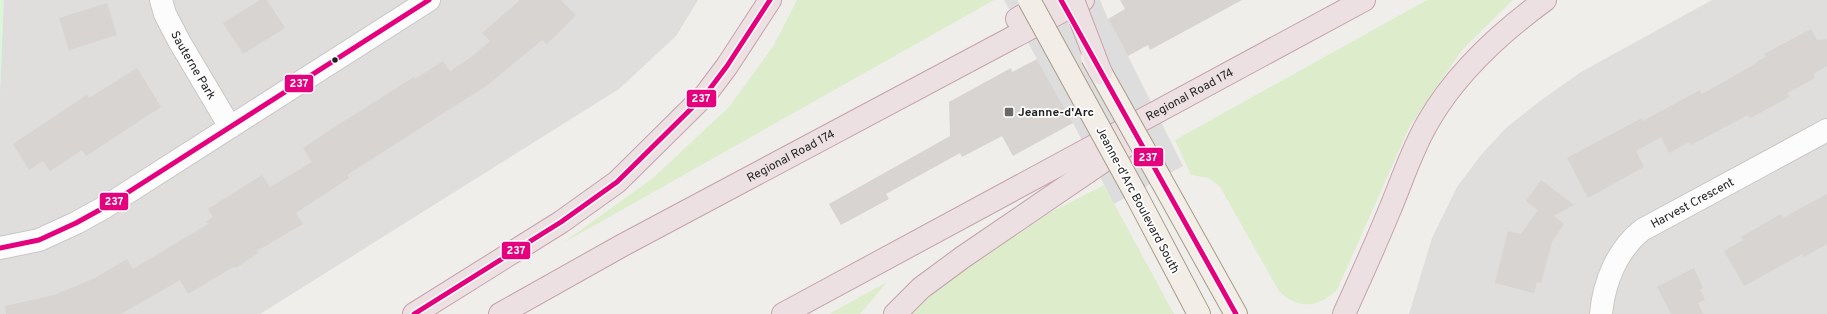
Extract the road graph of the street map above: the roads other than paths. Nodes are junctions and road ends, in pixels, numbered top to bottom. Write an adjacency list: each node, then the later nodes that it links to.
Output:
1 (161, 0): 13 (street, Sauterne Park)
2 (429, 0): 13 (street)
3 (770, 0): 17 (highway)
4 (1029, 0): 21 (main road, Jeanne-d'Arc Boulevard South, bridge)
5 (1049, 0): 15 (highway)
6 (1061, 0): 12 (main road, bridge)
7 (1073, 0): 12 (highway, bridge)
8 (1083, 0): 15 (highway, Regional Road 174)
9 (1364, 0): 19 (highway, Regional Road 174)
10 (1376, 0): 20 (highway)
11 (1545, 0): 23 (highway)
12 (1101, 73): 22 (main road, bridge)
13 (230, 127): 16 (street)
14 (1827, 130): 24 (street, Harvest Crescent)
15 (751, 176): 18 (highway, Regional Road 174)
16 (0, 248)
17 (414, 314)
18 (500, 314)
19 (783, 314)
20 (895, 314)
21 (1199, 314)
22 (1236, 314)
23 (1344, 314)
24 (1600, 314)

